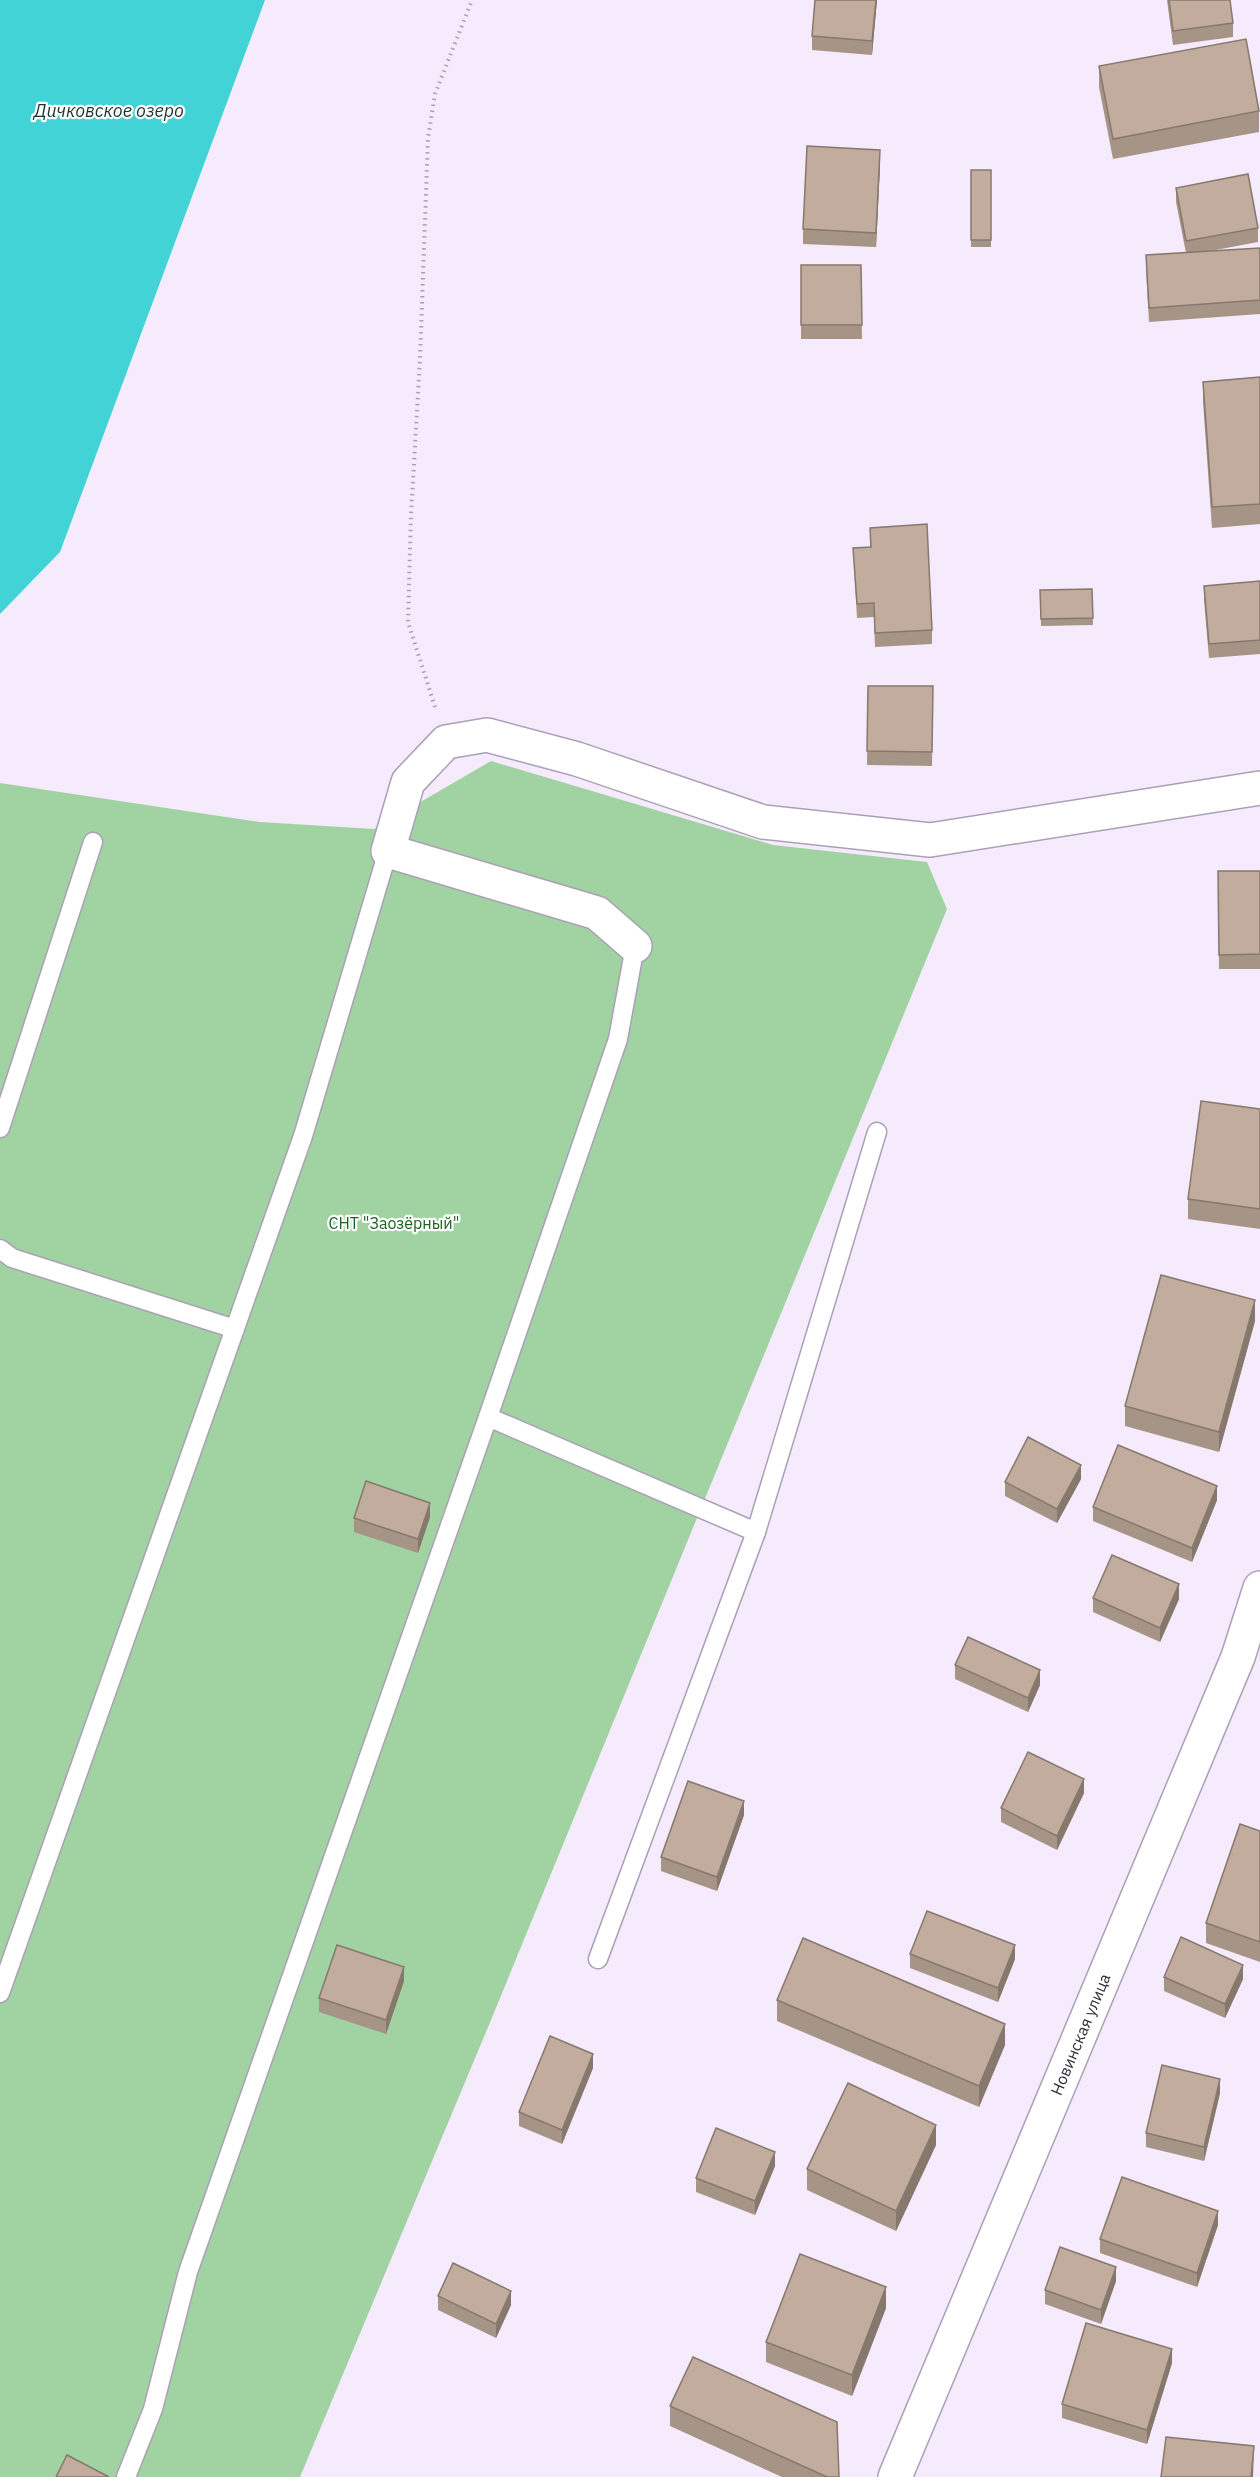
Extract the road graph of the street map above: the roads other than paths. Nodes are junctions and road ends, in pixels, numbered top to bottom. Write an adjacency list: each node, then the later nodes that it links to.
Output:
1 (1260, 788): 3 (street)
2 (93, 842): 5 (lane)
3 (388, 851): 4 (street); 8 (lane)
4 (635, 946): 9 (lane)
5 (0, 1128)
6 (878, 1132): 10 (lane)
7 (0, 1249): 8 (lane)
8 (235, 1329): 13 (lane)
9 (488, 1417): 10 (lane); 14 (lane)
10 (756, 1532): 12 (lane)
11 (1260, 1588): 15 (street, Новинская улица)
12 (598, 1959)
13 (0, 1993)
14 (126, 2477)
15 (895, 2477)

